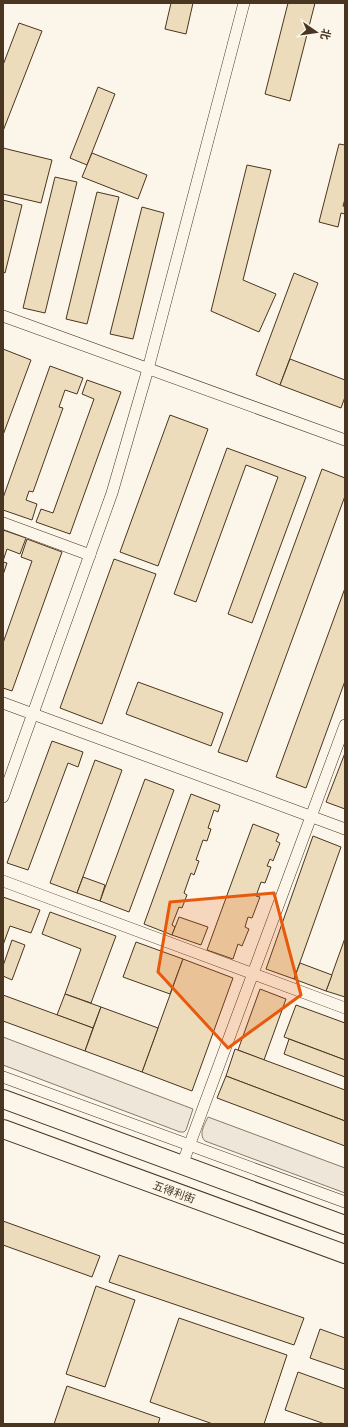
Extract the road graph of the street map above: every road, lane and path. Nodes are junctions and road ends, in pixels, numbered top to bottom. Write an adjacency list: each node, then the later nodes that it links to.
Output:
1 (244, 3): 3 (street)
2 (3, 316): 3 (street)
3 (148, 369): 4 (street); 6 (street)
4 (345, 440)
5 (3, 523): 6 (street)
6 (90, 555): 8 (street)
7 (3, 703): 8 (street)
8 (33, 714): 10 (street); 11 (street)
9 (345, 725): 11 (street)
10 (3, 797)
11 (311, 816): 12 (street); 14 (street)
12 (345, 829)
13 (3, 881): 14 (street)
14 (252, 974): 15 (street); 19 (street)
15 (345, 1008)
16 (3, 1077): 19 (street)
17 (3, 1099): 20 (main road)
18 (3, 1129): 23 (main road, 五得利街)
19 (189, 1145): 20 (street); 21 (street)
20 (182, 1165): 22 (main road)
21 (345, 1202)
22 (345, 1225)
23 (345, 1254)

